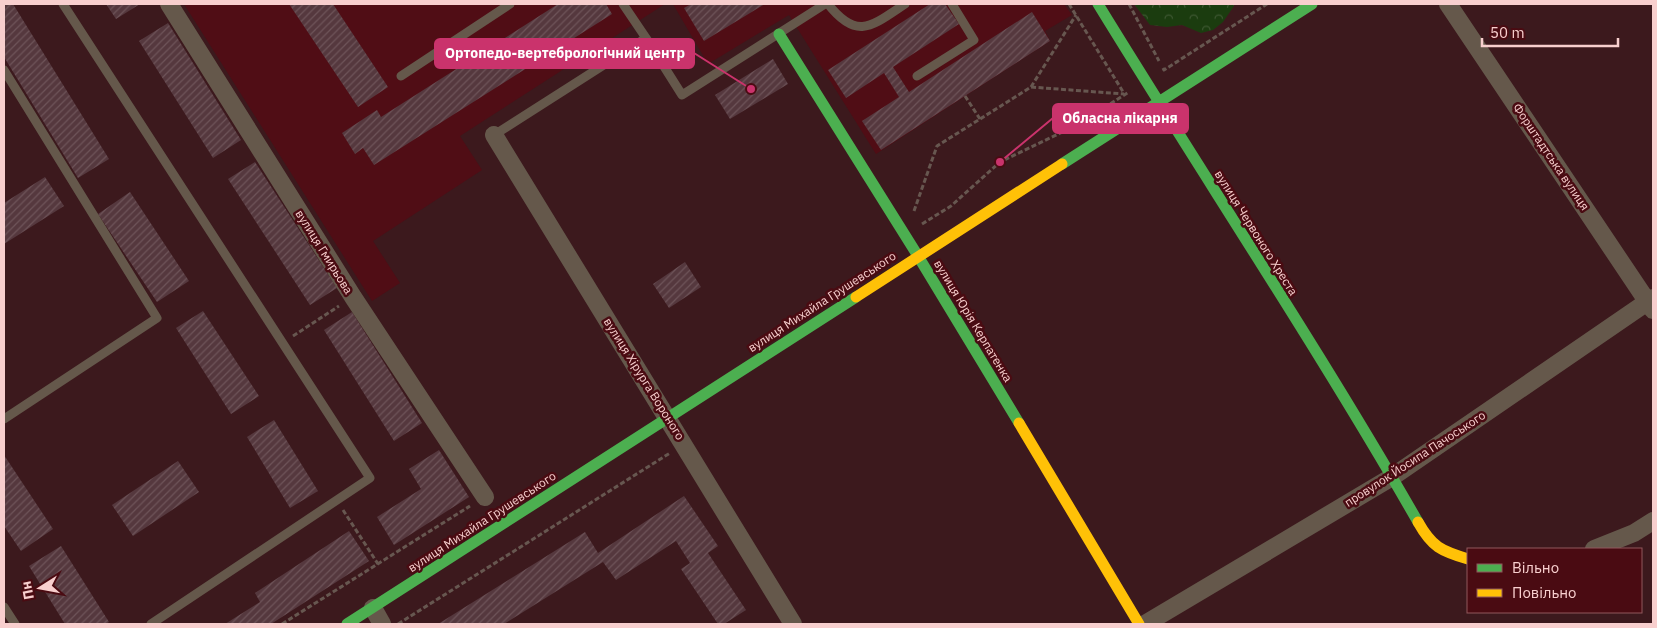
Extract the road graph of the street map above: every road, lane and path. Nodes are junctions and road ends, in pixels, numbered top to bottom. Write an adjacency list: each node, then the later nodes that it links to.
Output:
1 (63, 4): 32 (lane)
2 (169, 4): 30 (street, вулиця Гмирьова)
3 (510, 4): 18 (lane)
4 (624, 4): 16 (lane)
5 (826, 4): 6 (lane); 15 (lane)
6 (905, 4)
7 (952, 4): 19 (lane)
8 (1070, 4): 14 (path)
9 (1098, 4): 20 (street, вулиця Червоного Хреста)
10 (1129, 4): 11 (path)
11 (1268, 4)
12 (1312, 4): 24 (street, вулиця Михайла Грушевського)
13 (1448, 4): 31 (street, Форштадтська вулиця)
14 (1076, 14): 21 (path); 22 (path)
15 (779, 34): 16 (lane); 28 (street, вулиця Юрія Керпатенка)
16 (646, 38): 27 (lane)
17 (4, 70): 34 (lane)
18 (401, 76)
19 (917, 76)
20 (1145, 82): 22 (path); 24 (street, вулиця Червоного Хреста)
21 (1031, 87): 22 (path); 26 (path)
22 (1125, 94): 25 (path); 28 (path)
23 (965, 96): 26 (path)
24 (1158, 103): 25 (street, вулиця Михайла Грушевського); 36 (street, вулиця Червоного Хреста)
25 (1138, 116): 29 (street, вулиця Михайла Грушевського)
26 (980, 119): 28 (path)
27 (494, 135): 33 (street, вулиця Хірурга Вороного)
28 (905, 235): 29 (street, вулиця Юрія Керпатенка)
29 (918, 256): 33 (street, вулиця Михайла Грушевського); 52 (street, вулиця Юрія Керпатенка)
30 (353, 297): 32 (path); 37 (street, вулиця Гмирьова)
31 (1651, 304): 36 (street, провулок Йосипа Пачоського)
32 (282, 343): 38 (lane)
33 (667, 418): 35 (street, вулиця Хірурга Вороного); 44 (street, вулиця Михайла Грушевського)
34 (4, 419)
35 (684, 444): 50 (path); 51 (street, вулиця Хірурга Вороного)
36 (1392, 477): 41 (street, вулиця Червоного Хреста); 53 (street, провулок Йосипа Пачоського)
37 (485, 497): 42 (path)
38 (337, 500): 42 (path); 46 (lane)
39 (1653, 521): 40 (street)
40 (1596, 548)
41 (1467, 559)
42 (378, 564): 47 (path)
43 (4, 607): 45 (lane)
44 (373, 608): 48 (street, вулиця Михайла Грушевського); 49 (street)
45 (15, 624)
46 (151, 624)
47 (282, 624)
48 (347, 624)
49 (382, 624)
50 (397, 624)
51 (792, 624)
52 (1139, 624)
53 (1145, 624)

